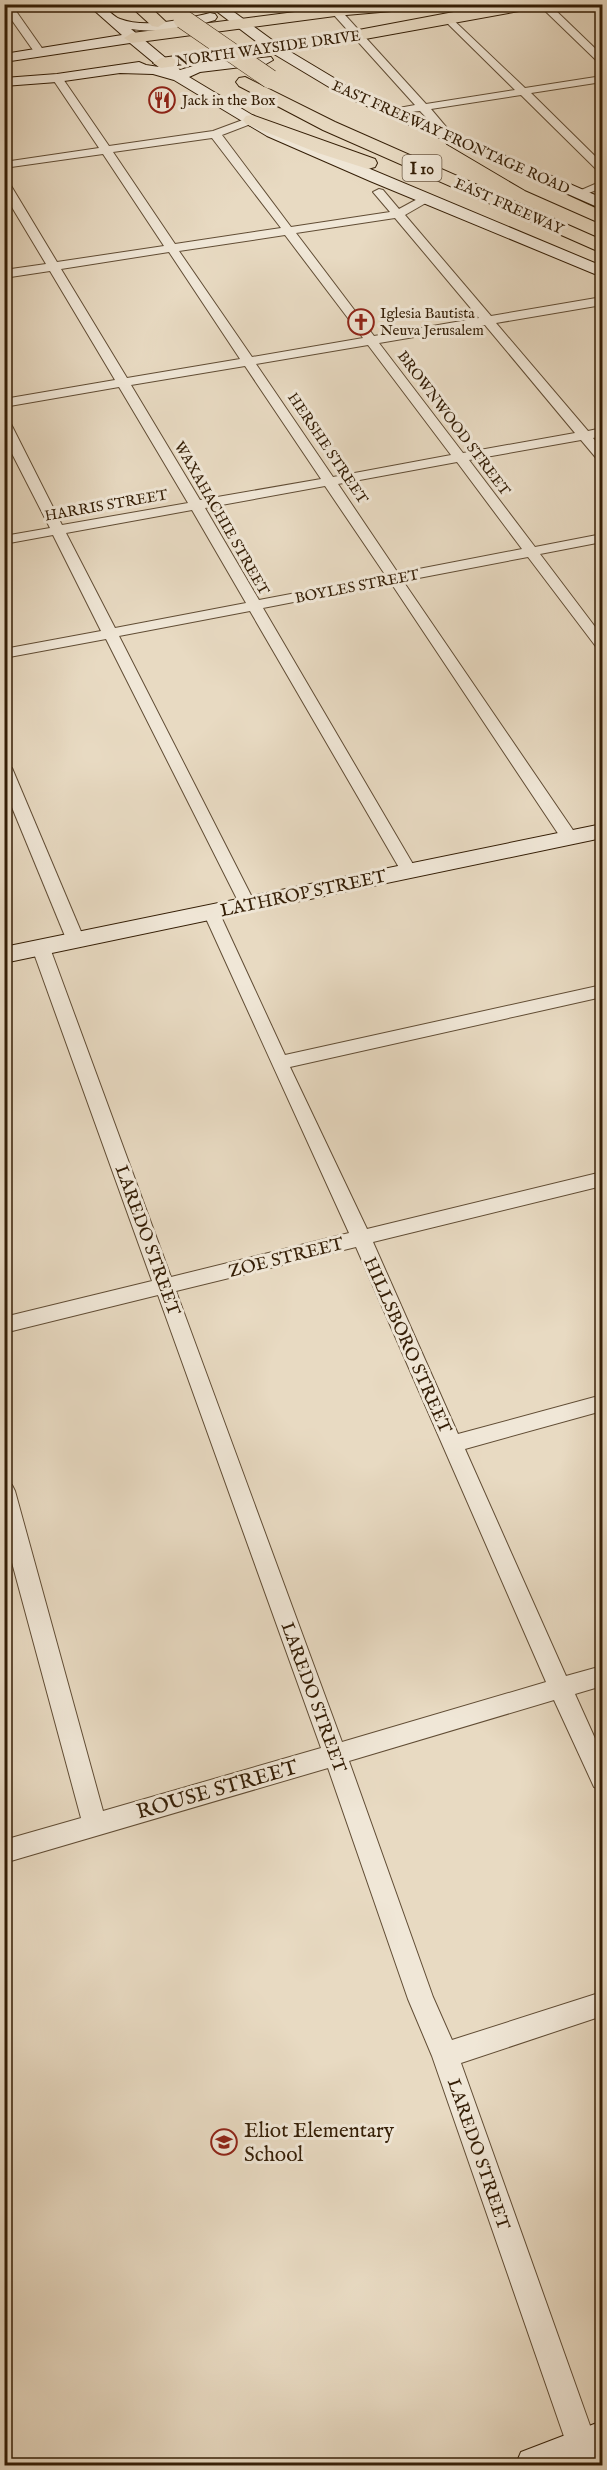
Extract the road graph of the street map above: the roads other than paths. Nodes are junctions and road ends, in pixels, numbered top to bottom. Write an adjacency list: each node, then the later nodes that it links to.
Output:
1 (6, 4): 19 (street)
2 (93, 4): 12 (main road)
3 (136, 4): 48 (highway, EAST FREEWAY / I 10)
4 (414, 4): 8 (main road, NORTH WAYSIDE DRIVE)
5 (530, 4): 10 (main road, NORTH WAYSIDE DRIVE)
6 (543, 4): 21 (street)
7 (213, 5): 11 (main road); 12 (main road); 13 (main road, EAST FREEWAY FRONTAGE ROAD)
8 (332, 8): 11 (main road, NORTH WAYSIDE DRIVE); 14 (street)
9 (178, 16): 46 (highway, EAST FREEWAY / I 10, bridge)
10 (447, 17): 14 (main road, NORTH WAYSIDE DRIVE); 29 (street)
11 (276, 19): 13 (main road, NORTH WAYSIDE DRIVE)
12 (111, 21): 15 (main road); 17 (main road)
13 (238, 24): 15 (main road, NORTH WAYSIDE DRIVE); 18 (main road, EAST FREEWAY FRONTAGE ROAD)
14 (358, 36): 16 (main road, NORTH WAYSIDE DRIVE); 30 (street)
15 (132, 38): 17 (main road, NORTH WAYSIDE DRIVE); 23 (main road)
16 (332, 40): 18 (main road, NORTH WAYSIDE DRIVE); 22 (main road)
17 (105, 42): 19 (main road, NORTH WAYSIDE DRIVE)
18 (274, 48): 22 (main road, EAST FREEWAY FRONTAGE ROAD); 23 (main road, NORTH WAYSIDE DRIVE)
19 (39, 51): 20 (main road, NORTH WAYSIDE DRIVE)
20 (4, 58)
21 (603, 60)
22 (294, 62): 25 (main road); 31 (main road, EAST FREEWAY FRONTAGE ROAD)
23 (160, 63): 24 (main road, NORTH WAYSIDE DRIVE); 25 (main road)
24 (122, 69): 25 (main road); 26 (main road, NORTH WAYSIDE DRIVE)
25 (179, 77): 32 (main road)
26 (57, 78): 28 (main road, NORTH WAYSIDE DRIVE); 35 (street, HERSHE STREET)
27 (603, 80): 29 (street)
28 (4, 82)
29 (522, 91): 30 (street); 37 (street)
30 (423, 106): 31 (street); 34 (street)
31 (392, 112): 34 (main road, EAST FREEWAY FRONTAGE ROAD)
32 (252, 120): 33 (street); 42 (main road); 50 (highway)
33 (215, 134): 35 (street); 47 (street, BROWNWOOD STREET)
34 (448, 134): 41 (main road, EAST FREEWAY FRONTAGE ROAD); 45 (highway)
35 (105, 150): 36 (street); 49 (street, HERSHE STREET)
36 (4, 165)
37 (603, 170)
38 (4, 183): 51 (street, WAXAHACHIE STREET)
39 (603, 184): 41 (street)
40 (379, 192): 44 (street)
41 (578, 194): 43 (main road, EAST FREEWAY FRONTAGE ROAD)
42 (427, 198): 44 (street); 52 (main road)
43 (603, 204)
44 (398, 214): 47 (street); 55 (street)
45 (603, 218)
46 (603, 229)
47 (287, 230): 49 (street); 56 (street, BROWNWOOD STREET)
48 (603, 247)
49 (171, 248): 51 (street); 57 (street, HERSHE STREET)
50 (603, 254)
51 (54, 266): 53 (street); 58 (street, WAXAHACHIE STREET)
52 (603, 272)
53 (4, 274)
54 (603, 301): 55 (street)
55 (489, 320): 56 (street); 62 (street)
56 (370, 340): 57 (street); 64 (street, BROWNWOOD STREET)
57 (248, 361): 58 (street); 65 (street, HERSHE STREET)
58 (123, 383): 59 (street); 66 (street, WAXAHACHIE STREET)
59 (4, 403)
60 (4, 424): 67 (street)
61 (603, 432): 62 (street, HARRIS STREET)
62 (584, 435): 63 (street); 64 (street, HARRIS STREET)
63 (603, 456)
64 (460, 458): 65 (street, HARRIS STREET); 70 (street, BROWNWOOD STREET)
65 (330, 481): 66 (street, HARRIS STREET); 71 (street, HERSHE STREET)
66 (196, 505): 67 (street, HARRIS STREET); 72 (street, WAXAHACHIE STREET)
67 (60, 530): 69 (street, HARRIS STREET); 73 (street)
68 (603, 538): 70 (street, BOYLES STREET)
69 (4, 540)
70 (531, 552): 71 (street, BOYLES STREET); 74 (street, BROWNWOOD STREET)
71 (397, 579): 72 (street, BOYLES STREET); 78 (street, HERSHE STREET)
72 (255, 606): 73 (street, BOYLES STREET); 79 (street, WAXAHACHIE STREET)
73 (111, 634): 75 (street, BOYLES STREET); 80 (street)
74 (603, 645)
75 (4, 654)
76 (4, 768): 82 (street)
77 (603, 831): 78 (main road, LATHROP STREET)
78 (569, 837): 79 (main road, LATHROP STREET)
79 (409, 871): 80 (main road, LATHROP STREET)
80 (248, 905): 81 (main road, LATHROP STREET)
81 (211, 912): 82 (main road, LATHROP STREET); 86 (street, HILLSBORO STREET)
82 (76, 940): 83 (main road, LATHROP STREET)
83 (41, 948): 84 (main road, LATHROP STREET); 89 (street, LAREDO STREET)
84 (4, 956)
85 (603, 991): 86 (street)
86 (280, 1063): 88 (street, HILLSBORO STREET)
87 (603, 1179): 88 (street, ZOE STREET)
88 (362, 1239): 89 (street, ZOE STREET); 92 (street, HILLSBORO STREET)
89 (165, 1286): 90 (street, ZOE STREET); 96 (street, LAREDO STREET)
90 (4, 1325)
91 (603, 1403): 92 (street)
92 (452, 1444): 95 (street, HILLSBORO STREET)
93 (4, 1491): 98 (street)
94 (603, 1676): 95 (street, ROUSE STREET)
95 (560, 1688): 96 (street, ROUSE STREET); 97 (street, HILLSBORO STREET)
96 (335, 1755): 98 (street, ROUSE STREET); 101 (street, LAREDO STREET)
97 (603, 1779)
98 (95, 1825): 99 (street, ROUSE STREET)
99 (4, 1852)
100 (603, 2004): 101 (street)
101 (445, 2055): 102 (street, LAREDO STREET)
102 (593, 2444): 103 (main road)
103 (535, 2466)

